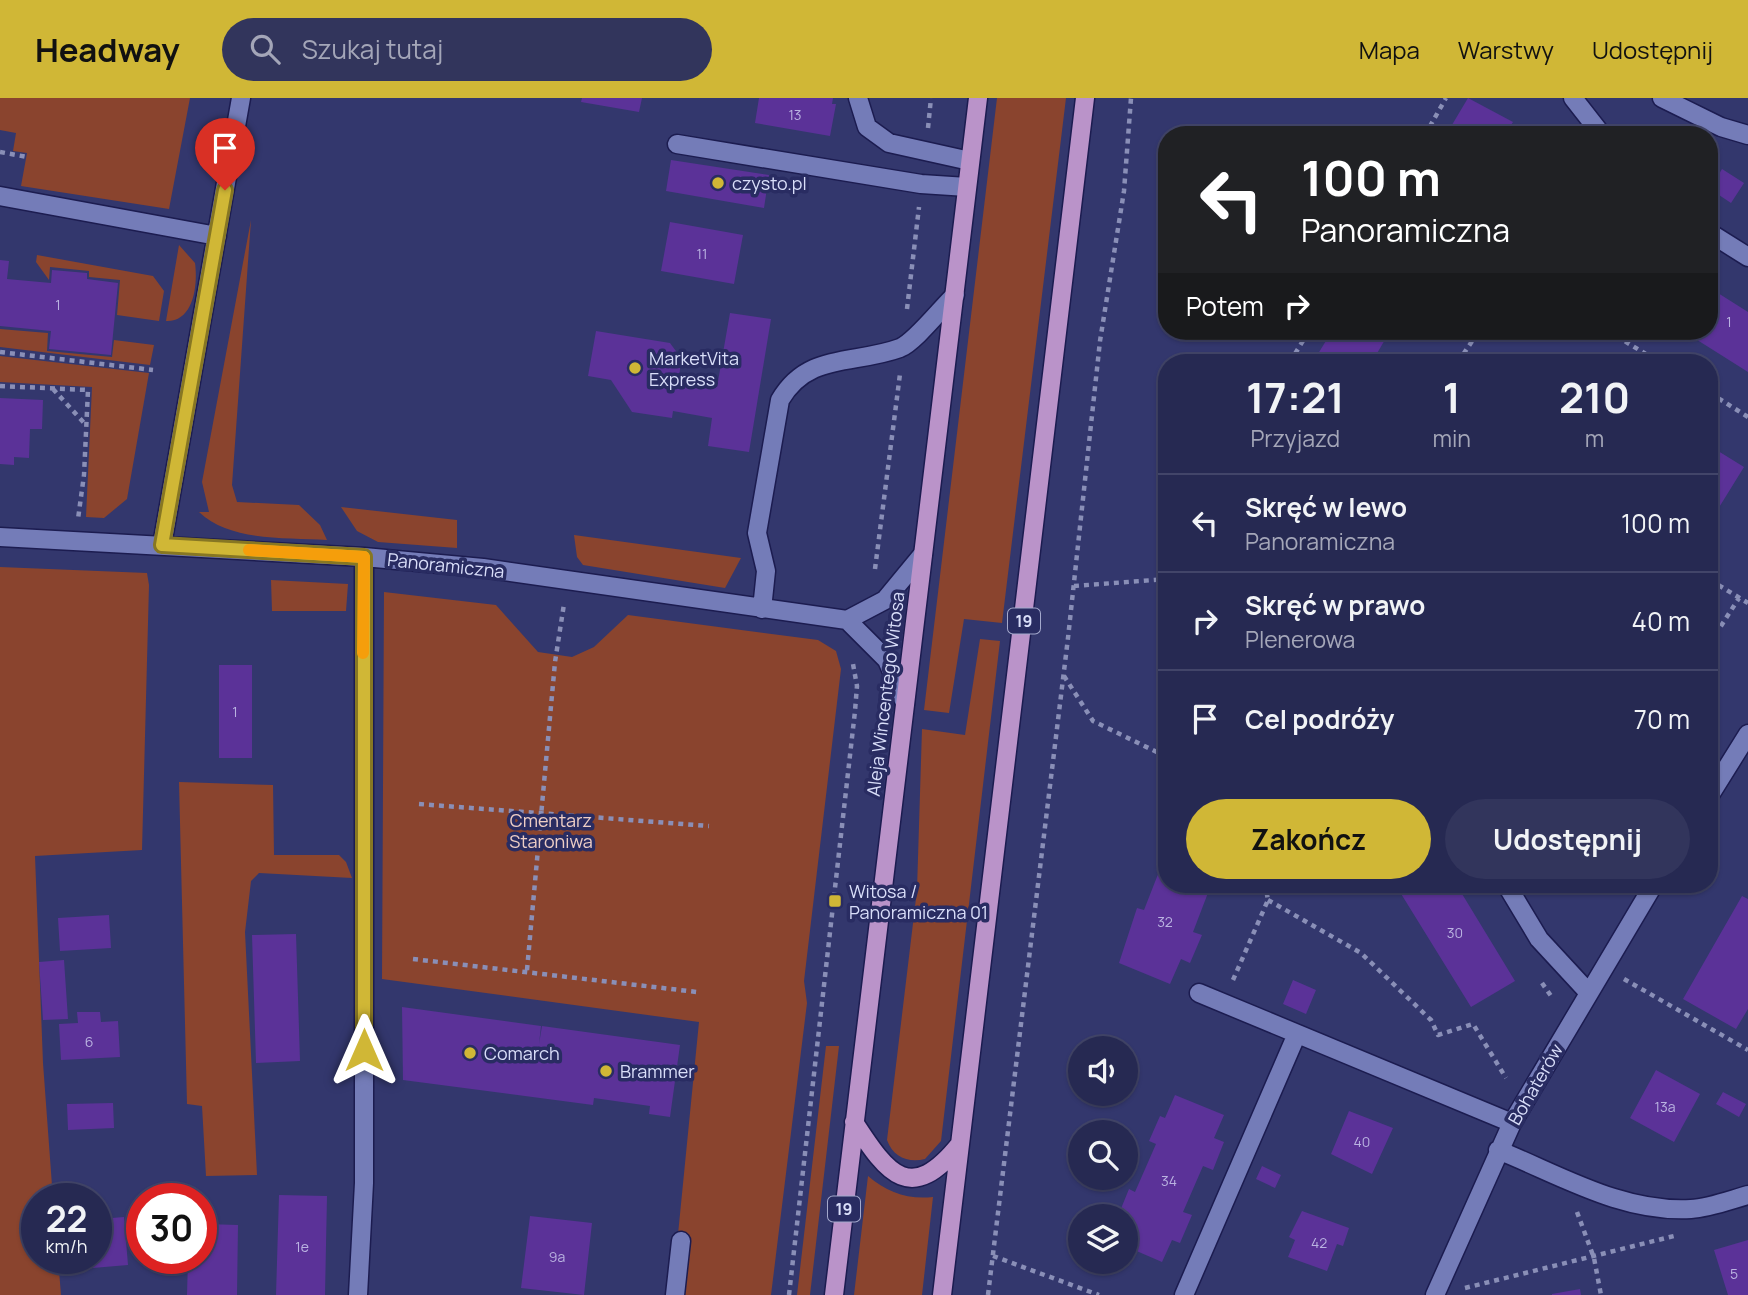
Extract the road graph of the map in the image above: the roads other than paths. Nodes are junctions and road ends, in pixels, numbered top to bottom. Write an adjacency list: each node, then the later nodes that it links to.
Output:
1 (241, 98): 13 (street)
2 (858, 98): 10 (street)
3 (978, 98): 10 (main road, Aleja Wincentego Witosa / 19)
4 (1085, 98): 33 (main road, 19)
5 (1573, 98): 7 (street)
6 (1662, 98): 8 (street)
7 (1595, 126)
8 (1748, 135)
9 (677, 144): 11 (street)
10 (970, 161): 11 (main road, Aleja Wincentego Witosa / 19)
11 (967, 187): 16 (main road, Aleja Wincentego Witosa / 19)
12 (0, 196): 13 (street)
13 (217, 236): 18 (street)
14 (1718, 238): 15 (street)
15 (1748, 257)
16 (955, 295): 19 (main road, Aleja Wincentego Witosa / 19); 21 (street)
17 (0, 537): 18 (street, Panoramiczna)
18 (162, 545): 20 (street, Panoramiczna)
19 (923, 554): 22 (street); 23 (main road, Aleja Wincentego Witosa / 19)
20 (364, 557): 21 (street, Panoramiczna); 37 (street)
21 (762, 608): 22 (street, Panoramiczna)
22 (847, 620): 23 (street)
23 (905, 703): 31 (main road, Aleja Wincentego Witosa / 19)
24 (1748, 734): 25 (street)
25 (1718, 782)
26 (1511, 893): 28 (street)
27 (1648, 893): 28 (street, Bohaterów)
28 (1588, 992): 32 (street, Bohaterów)
29 (1199, 993): 30 (street)
30 (1296, 1036): 32 (street); 41 (street)
31 (854, 1122): 33 (main road); 39 (main road, Aleja Wincentego Witosa / 19)
32 (1512, 1123): 34 (street, Bohaterów)
33 (960, 1144): 40 (main road, 19)
34 (1498, 1150): 35 (street); 42 (street, Bohaterów)
35 (1748, 1195)
36 (681, 1241): 38 (street)
37 (358, 1295)
38 (675, 1295)
39 (834, 1295)
40 (942, 1295)
41 (1184, 1295)
42 (1435, 1295)

